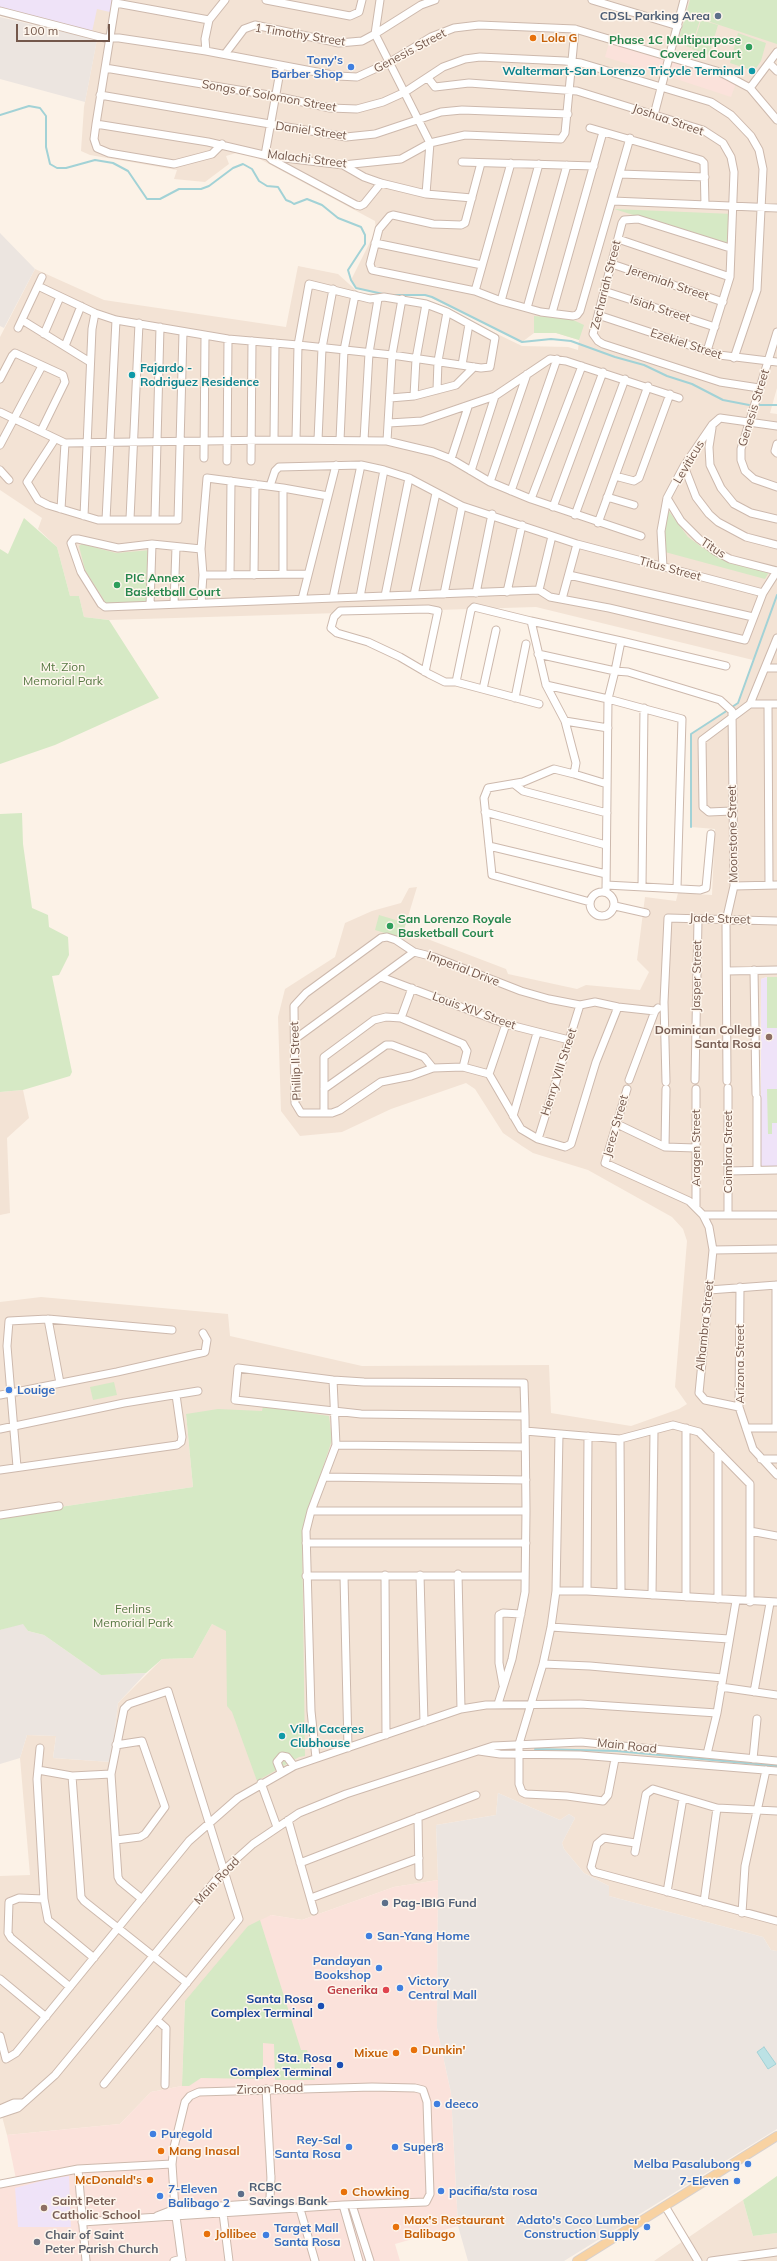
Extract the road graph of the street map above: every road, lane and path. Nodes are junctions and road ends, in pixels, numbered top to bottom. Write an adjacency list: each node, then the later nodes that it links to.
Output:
1 (225, 0): 11 (street)
2 (266, 0): 9 (street)
3 (362, 0): 9 (street)
4 (380, 0): 14 (street)
5 (435, 0): 14 (street, 1 Timothy Street)
6 (592, 0): 12 (street)
7 (684, 0): 12 (street)
8 (116, 1): 11 (street); 15 (street)
9 (282, 1)
10 (0, 11): 15 (street, Genesis Street)
11 (209, 20): 16 (street)
12 (678, 26): 19 (street)
13 (575, 29): 19 (street, Genesis Street); 20 (street); 21 (street, Genesis Street)
14 (375, 34): 18 (street, 1 Timothy Street); 21 (street)
15 (111, 36): 16 (street, Genesis Street); 24 (street)
16 (206, 51): 18 (street, Genesis Street)
17 (777, 52): 22 (street)
18 (226, 54): 23 (street, Genesis Street)
19 (670, 56): 27 (street); 28 (street, Genesis Street)
20 (572, 61): 26 (street, Songs of Solomon Street); 27 (street, Songs of Solomon Street); 29 (street)
21 (390, 62): 23 (street, Genesis Street); 30 (street)
22 (769, 64): 25 (street); 28 (street)
23 (281, 66): 32 (street)
24 (105, 68): 31 (street); 32 (street, Songs of Solomon Street)
25 (777, 71)
26 (428, 78): 29 (street, Joshua Street); 30 (street, Songs of Solomon Street)
27 (661, 88): 34 (street); 60 (street, Songs of Solomon Street)
28 (750, 88): 36 (street, Genesis Street)
29 (570, 90): 33 (street); 34 (street, Joshua Street)
30 (405, 92): 32 (street, Songs of Solomon Street); 35 (street)
31 (100, 95): 37 (street); 38 (street, Daniel Street)
32 (275, 96): 38 (street)
33 (568, 114): 35 (street, Daniel Street); 42 (street, Malachi Street)
34 (654, 115): 59 (street, Joshua Street)
35 (418, 119): 38 (street, Daniel Street); 42 (street)
36 (777, 120)
37 (96, 124): 43 (street, Malachi Street); 43 (street)
38 (270, 125): 44 (street)
39 (590, 128): 40 (street)
40 (604, 132): 41 (street); 51 (street)
41 (630, 138): 52 (street); 53 (street)
42 (430, 143): 49 (street, Malachi Street); 55 (street)
43 (222, 144): 44 (street, Malachi Street)
44 (267, 155): 49 (street, Malachi Street); 54 (street)
45 (462, 162): 46 (street)
46 (481, 163): 47 (street); 56 (street)
47 (511, 163): 48 (street); 66 (street)
48 (540, 164): 50 (street); 77 (street)
49 (343, 165): 54 (street)
50 (567, 165): 51 (street); 81 (street)
51 (594, 166): 84 (street)
52 (620, 174): 53 (street); 57 (street)
53 (705, 177): 58 (street)
54 (381, 184): 55 (street)
55 (426, 194): 56 (street)
56 (472, 198): 63 (street)
57 (613, 201): 58 (street); 84 (street)
58 (705, 205): 59 (street)
59 (732, 207): 60 (street); 64 (street, Joshua Street)
60 (761, 208): 61 (street); 108 (street, Songs of Solomon Street)
61 (777, 208)
62 (618, 239): 64 (street, Zechariah Street); 65 (street, Zechariah Street); 68 (street)
63 (375, 243): 66 (street); 71 (street)
64 (730, 248): 68 (street, Joshua Street)
65 (612, 264): 72 (street, Zechariah Street); 78 (street, Jeremiah Street)
66 (482, 265): 71 (street)
67 (42, 277): 69 (street)
68 (730, 277): 78 (street, Joshua Street)
69 (38, 286): 74 (street); 86 (street)
70 (333, 289): 73 (street); 100 (street); 102 (street)
71 (475, 291): 77 (street)
72 (604, 291): 85 (street, Zechariah Street); 92 (street, Isiah Street)
73 (355, 296): 75 (street); 103 (street)
74 (60, 297): 80 (street); 95 (street)
75 (378, 299): 76 (street); 105 (street)
76 (402, 299): 79 (street); 106 (street)
77 (501, 301): 81 (street)
78 (723, 302): 92 (street, Joshua Street)
79 (426, 304): 82 (street); 107 (street)
80 (81, 306): 83 (street); 101 (street)
81 (526, 308): 84 (street)
82 (447, 312): 89 (street); 111 (street)
83 (95, 313): 87 (street); 112 (street)
84 (552, 313)
85 (598, 315): 104 (street, Ezekiel Street); 123 (street, Zechariah Street)
86 (22, 320): 91 (street); 95 (street)
87 (116, 320): 88 (street); 152 (street)
88 (139, 323): 90 (street); 153 (street)
89 (469, 324): 114 (street); 117 (street)
90 (160, 327): 93 (street); 149 (street)
91 (18, 328)
92 (715, 328): 104 (street, Joshua Street)
93 (183, 332): 96 (street); 144 (street)
94 (777, 332): 110 (street, Genesis Street)
95 (44, 334): 101 (street)
96 (205, 336): 97 (street); 145 (street)
97 (228, 339): 98 (street); 146 (street)
98 (252, 341): 99 (street); 147 (street)
99 (275, 343): 100 (street); 139 (street)
100 (298, 345): 102 (street); 140 (street)
101 (65, 346): 112 (street)
102 (322, 348): 103 (street); 141 (street)
103 (344, 350): 105 (street); 142 (street)
104 (707, 351): 108 (street, Ezekiel Street)
105 (369, 353): 106 (street); 143 (street)
106 (392, 355): 107 (street); 128 (street)
107 (416, 358): 111 (street); 126 (street)
108 (734, 358): 110 (street, Ezekiel Street)
109 (557, 359): 116 (street); 119 (street); 176 (street)
110 (768, 360): 113 (street, Ezekiel Street); 123 (street, Genesis Street)
111 (438, 361): 114 (street); 124 (street)
112 (90, 362): 151 (street)
113 (777, 362)
114 (462, 365): 117 (street)
115 (42, 366): 120 (street); 132 (street); 137 (street)
116 (582, 366): 118 (street); 181 (street)
117 (474, 367): 124 (street)
118 (603, 372): 121 (street); 184 (street)
119 (527, 374): 127 (street); 171 (street)
120 (0, 379)
121 (625, 379): 122 (street); 187 (street)
122 (648, 386): 125 (street); 167 (street)
123 (759, 388): 133 (street, Genesis Street)
124 (437, 390): 126 (street)
125 (670, 394): 129 (street); 167 (street)
126 (414, 396): 128 (street)
127 (496, 396): 130 (street); 166 (street)
128 (390, 398): 134 (street)
129 (679, 398)
130 (468, 407): 134 (street); 158 (street)
131 (0, 412): 132 (street)
132 (14, 419): 137 (street); 155 (street)
133 (748, 421): 135 (street); 136 (street); 174 (street, Genesis Street)
134 (388, 423): 148 (street)
135 (712, 425): 163 (street, Leviticus); 191 (street)
136 (777, 426)
137 (41, 431): 138 (street)
138 (55, 439): 150 (street); 185 (street)
139 (274, 440): 140 (street); 147 (street)
140 (296, 440): 141 (street)
141 (318, 440): 142 (street)
142 (340, 440): 143 (street)
143 (364, 440): 148 (street)
144 (180, 441): 145 (street); 149 (street); 190 (street)
145 (204, 441): 146 (street); 157 (street)
146 (227, 441): 147 (street); 159 (street)
147 (251, 441): 160 (street)
148 (387, 441): 158 (street)
149 (158, 442): 153 (street); 190 (street)
150 (65, 443): 151 (street); 185 (street)
151 (87, 443): 152 (street); 188 (street)
152 (111, 443): 153 (street); 192 (street)
153 (133, 443): 189 (street)
154 (777, 444): 156 (street)
155 (0, 445)
156 (777, 453)
157 (204, 458)
158 (451, 459): 166 (street)
159 (227, 461)
160 (251, 461)
161 (336, 465): 162 (street, Titus Street); 173 (street, Titus Street); 178 (street)
162 (361, 466): 165 (street, Titus Street); 218 (street)
163 (684, 466): 180 (street, Leviticus); 199 (street)
164 (0, 470): 169 (street)
165 (384, 470): 168 (street, Titus Street); 217 (street)
166 (470, 471): 171 (street)
167 (615, 476): 179 (street)
168 (409, 478): 177 (street, Titus Street); 216 (street)
169 (9, 480)
170 (231, 481): 172 (street); 201 (street); 207 (street)
171 (490, 482): 176 (street)
172 (254, 484): 173 (street); 208 (street)
173 (270, 486): 175 (street)
174 (777, 487)
175 (283, 488): 178 (street); 204 (street)
176 (511, 491): 181 (street)
177 (436, 493): 183 (street, Titus Street); 215 (street)
178 (328, 496): 205 (street)
179 (607, 497): 182 (street); 193 (street)
180 (667, 498): 202 (street, Leviticus); 203 (street, Titus)
181 (531, 499): 184 (street)
182 (634, 505)
183 (462, 506): 186 (street, Titus Street); 214 (street)
184 (553, 507): 187 (street)
185 (61, 510): 188 (street)
186 (492, 514): 194 (street, Titus Street); 212 (street)
187 (575, 515): 193 (street)
188 (84, 516): 192 (street)
189 (130, 519): 190 (street); 192 (street)
190 (155, 519)
191 (777, 519)
192 (106, 520)
193 (598, 523): 196 (street)
194 (522, 525): 195 (street, Titus Street); 211 (street)
195 (552, 536): 198 (street, Titus Street); 210 (street)
196 (641, 536)
197 (152, 544): 200 (street); 223 (street); 223 (street)
198 (577, 544): 202 (street, Titus Street); 209 (street)
199 (777, 545)
200 (176, 547): 201 (street); 222 (street)
201 (201, 549): 206 (street)
202 (663, 567): 213 (street, Titus Street)
203 (777, 571): 213 (street)
204 (283, 574): 205 (street); 208 (street)
205 (308, 574): 219 (street)
206 (203, 575): 207 (street); 221 (street)
207 (230, 575): 208 (street)
208 (254, 575)
209 (568, 575): 220 (street); 224 (street)
210 (539, 590): 211 (street); 220 (street)
211 (507, 592): 212 (street)
212 (476, 593): 214 (street)
213 (763, 593): 224 (street)
214 (444, 594): 215 (street)
215 (414, 595): 216 (street)
216 (385, 596): 217 (street)
217 (360, 597): 218 (street)
218 (333, 598): 219 (street)
219 (302, 599): 221 (street)
220 (562, 599): 224 (street)
221 (201, 602): 222 (street)
222 (174, 604): 223 (street)
223 (150, 605)
224 (753, 616)
225 (531, 621): 228 (street); 230 (street); 236 (street)
226 (496, 630): 238 (street)
227 (777, 638): 232 (street)
228 (620, 642): 231 (street); 234 (street)
229 (526, 644): 239 (street)
230 (538, 654): 234 (street); 237 (street)
231 (726, 666)
232 (766, 668): 233 (street); 242 (street)
233 (777, 668)
234 (615, 671): 240 (street); 246 (street)
235 (425, 672): 235 (street); 236 (street)
236 (456, 682): 238 (street)
237 (546, 685): 240 (street); 247 (street)
238 (484, 689): 239 (street)
239 (515, 698): 241 (street)
240 (608, 699): 245 (street); 248 (street)
241 (539, 704)
242 (750, 704): 243 (street); 246 (street)
243 (768, 704): 244 (street); 259 (street)
244 (777, 704)
245 (644, 708): 261 (street); 264 (street)
246 (732, 717): 252 (street, Moonstone Street); 252 (street)
247 (565, 722): 248 (street); 249 (street)
248 (608, 728): 251 (street)
249 (574, 774): 250 (street); 251 (street)
250 (514, 784): 253 (street); 254 (street)
251 (607, 784): 254 (street)
252 (732, 811): 262 (street, Moonstone Street)
253 (485, 812): 256 (street); 257 (street)
254 (606, 813): 256 (street)
255 (711, 834): 264 (street)
256 (606, 845): 258 (street)
257 (489, 846): 258 (street); 265 (street)
258 (606, 874): 263 (street)
259 (769, 885): 260 (street); 262 (street)
260 (777, 885)
261 (642, 886): 263 (street); 264 (street)
262 (734, 886): 269 (street, Moonstone Street)
263 (606, 888): 265 (street); 266 (street)
264 (677, 888)
265 (590, 902): 266 (street)
266 (615, 906): 267 (street)
267 (646, 913)
268 (698, 919): 269 (street, Jade Street); 277 (street, Jade Street); 290 (street, Jasper Street)
269 (726, 920): 270 (street, Jade Street); 274 (street, Moonstone Street)
270 (777, 920)
271 (414, 952): 275 (street, Imperial Drive); 278 (street, Imperial Drive); 284 (street, Phillip II Street)
272 (754, 970): 273 (street); 274 (street); 301 (street)
273 (777, 970)
274 (727, 971): 291 (street, Moonstone Street)
275 (381, 976): 276 (street, Louis XIV Street); 284 (street, Imperial Drive)
276 (412, 988): 281 (street); 282 (street, Louis XIV Street)
277 (664, 1002): 280 (street, Jerez Street); 299 (street)
278 (580, 1005): 279 (street, Imperial Drive); 285 (street, Henry VIII Street)
279 (618, 1007): 280 (street, Imperial Drive); 298 (street)
280 (655, 1011): 289 (street, Jerez Street)
281 (401, 1018): 286 (street); 292 (street)
282 (506, 1024): 283 (street, Louis XIV Street); 288 (street)
283 (537, 1033): 285 (street, Louis XIV Street); 296 (street)
284 (295, 1039): 295 (street, Phillip II Street)
285 (569, 1040): 298 (street, Henry VIII Street)
286 (463, 1067): 287 (street, Phillip II Street); 288 (street, Phillip II Street)
287 (433, 1068): 292 (street); 295 (street, Phillip II Street)
288 (489, 1074): 296 (street)
289 (629, 1080)
290 (695, 1080)
291 (727, 1085): 303 (street, Coimbra Street)
292 (324, 1089): 295 (street)
293 (627, 1089): 297 (street, Jerez Street)
294 (696, 1089): 300 (street, Aragen Street)
295 (324, 1113)
296 (513, 1116): 298 (street)
297 (617, 1124): 299 (street); 304 (street, Jerez Street)
298 (538, 1139)
299 (665, 1147): 300 (street)
300 (696, 1148): 304 (street, Aragen Street)
301 (757, 1170): 302 (street); 303 (street)
302 (777, 1170)
303 (728, 1171): 306 (street, Coimbra Street)
304 (696, 1206): 305 (street, Alhambra Street)
305 (703, 1215): 306 (street); 309 (street, Alhambra Street)
306 (728, 1215): 307 (street)
307 (777, 1215)
308 (777, 1249): 309 (street)
309 (713, 1250): 312 (street, Alhambra Street)
310 (777, 1285): 311 (street); 314 (street)
311 (740, 1287): 312 (street); 326 (street, Arizona Street)
312 (709, 1290): 326 (street, Alhambra Street)
313 (48, 1319): 315 (street); 317 (street); 320 (street)
314 (776, 1321): 318 (street)
315 (172, 1330)
316 (203, 1333): 320 (street)
317 (3, 1346): 322 (street)
318 (776, 1354): 325 (street)
319 (333, 1380): 327 (street); 327 (street); 328 (street)
320 (60, 1383): 322 (street)
321 (198, 1391): 324 (street)
322 (12, 1392): 323 (street); 329 (street)
323 (0, 1395)
324 (176, 1395): 329 (street); 344 (street)
325 (776, 1396): 333 (street)
326 (739, 1407): 332 (street, Arizona Street)
327 (333, 1411): 328 (street); 339 (street)
328 (525, 1416): 334 (street)
329 (14, 1426): 330 (street); 344 (street)
330 (0, 1428)
331 (686, 1428): 335 (street); 341 (street); 367 (street)
332 (746, 1428): 333 (street); 342 (street, Arizona Street)
333 (776, 1428)
334 (525, 1431): 336 (street); 340 (street)
335 (654, 1431): 338 (street); 366 (street)
336 (559, 1434): 337 (street); 363 (street)
337 (588, 1436): 338 (street); 364 (street)
338 (620, 1439): 365 (street)
339 (336, 1445): 340 (street); 347 (street)
340 (525, 1447): 348 (street)
341 (718, 1452): 353 (street); 368 (street)
342 (761, 1459): 343 (street); 346 (street, Arizona Street)
343 (777, 1459)
344 (17, 1468): 345 (street)
345 (0, 1470)
346 (777, 1475)
347 (324, 1477): 348 (street); 350 (street)
348 (526, 1480): 351 (street)
349 (58, 1506): 352 (street)
350 (311, 1511): 351 (street); 355 (street)
351 (526, 1511): 356 (street)
352 (0, 1514)
353 (750, 1531): 354 (street); 370 (street)
354 (777, 1536)
355 (306, 1543): 356 (street); 360 (street)
356 (526, 1543): 362 (street)
357 (458, 1574): 359 (street); 362 (street); 383 (street)
358 (385, 1575): 359 (street); 361 (street); 387 (street)
359 (420, 1575): 386 (street)
360 (306, 1576): 361 (street); 395 (street)
361 (344, 1576): 391 (street)
362 (525, 1576): 372 (street)
363 (556, 1591): 364 (street); 373 (street)
364 (587, 1591): 365 (street)
365 (621, 1593): 366 (street)
366 (652, 1595): 367 (street)
367 (686, 1597): 368 (street)
368 (718, 1599): 369 (street)
369 (736, 1601): 370 (street); 374 (street)
370 (750, 1602): 371 (street)
371 (774, 1602): 379 (street)
372 (521, 1614): 377 (street); 377 (street)
373 (551, 1628): 374 (street); 375 (street)
374 (729, 1639): 376 (street)
375 (543, 1664): 376 (street); 382 (street)
376 (723, 1678): 378 (street)
377 (503, 1686): 381 (street)
378 (721, 1687): 379 (street); 384 (street)
379 (754, 1692): 380 (street)
380 (777, 1695)
381 (498, 1704): 382 (street); 383 (street)
382 (531, 1704): 384 (street); 388 (street)
383 (461, 1709): 386 (street)
384 (716, 1713): 393 (street)
385 (757, 1719): 397 (street)
386 (424, 1722): 387 (street)
387 (386, 1735): 391 (street)
388 (519, 1744): 392 (street, Main Road); 393 (street, Main Road); 394 (street)
389 (116, 1745): 404 (street); 414 (street); 416 (street)
390 (40, 1748): 400 (street)
391 (348, 1748): 395 (street)
392 (477, 1750): 394 (street, Main Road); 413 (street, Main Road)
393 (707, 1754): 397 (street, Main Road)
394 (519, 1755): 396 (street, Main Road); 396 (street)
395 (316, 1758): 399 (street)
396 (615, 1759): 401 (street, Main Road)
397 (753, 1759): 398 (street, Main Road)
398 (777, 1761)
399 (294, 1766): 403 (street); 403 (street)
400 (38, 1770): 405 (street); 424 (street)
401 (766, 1770): 402 (street, Main Road); 410 (street)
402 (777, 1771)
403 (281, 1772): 406 (street)
404 (111, 1774): 405 (street); 416 (street)
405 (72, 1776): 431 (street)
406 (261, 1783): 414 (street); 415 (street)
407 (476, 1795): 412 (street)
408 (683, 1798): 409 (street); 417 (street); 423 (street)
409 (717, 1808): 410 (street); 427 (street)
410 (756, 1810): 411 (street); 429 (street)
411 (777, 1811)
412 (418, 1817): 419 (street); 420 (street)
413 (288, 1820): 415 (street, Main Road); 420 (street)
414 (209, 1823): 421 (street); 426 (street)
415 (277, 1827): 421 (street, Main Road)
416 (116, 1840): 426 (street)
417 (635, 1844): 418 (street); 423 (street)
418 (635, 1852)
419 (419, 1858): 422 (street); 425 (street)
420 (300, 1863): 425 (street)
421 (224, 1870): 432 (street, Main Road); 435 (street)
422 (419, 1876)
423 (667, 1892): 427 (street)
424 (44, 1898): 433 (street); 436 (street)
425 (310, 1898): 428 (street)
426 (142, 1899): 431 (street)
427 (704, 1902): 429 (street)
428 (314, 1911)
429 (742, 1913): 430 (street)
430 (777, 1921)
431 (118, 1928): 432 (street); 433 (street)
432 (152, 1956): 435 (street); 443 (street, Main Road)
433 (94, 1958): 436 (street)
434 (0, 1979): 437 (street)
435 (187, 1983): 438 (street)
436 (70, 1987): 437 (street)
437 (46, 2017): 439 (street)
438 (157, 2020): 440 (street); 441 (street)
439 (0, 2036)
440 (104, 2084)
441 (165, 2085)
442 (266, 2089): 447 (street, Zircon Road); 449 (street); 452 (street, Zircon Road)
443 (22, 2103): 444 (street, Main Road); 445 (street, Main Road)
444 (0, 2109)
445 (0, 2114)
446 (777, 2136): 453 (main road)
447 (172, 2164): 448 (street); 454 (street, Zircon Road)
448 (78, 2169): 450 (street); 460 (street)
449 (271, 2176): 454 (street); 456 (street)
450 (0, 2184)
451 (343, 2205): 452 (street); 455 (street); 467 (street)
452 (352, 2205): 468 (street)
453 (665, 2206): 469 (main road); 470 (street)
454 (175, 2209): 458 (street); 459 (street, Zircon Road)
455 (300, 2209): 456 (street); 466 (street)
456 (287, 2210): 457 (street)
457 (223, 2213): 459 (street); 465 (street)
458 (153, 2217): 459 (street); 460 (street)
459 (176, 2217): 462 (street, Zircon Road)
460 (82, 2222): 463 (street)
461 (777, 2252): 471 (street)
462 (182, 2260): 464 (street)
463 (86, 2261)
464 (174, 2261)
465 (229, 2261)
466 (316, 2261)
467 (359, 2261)
468 (370, 2261)
469 (577, 2261)
470 (698, 2261)
471 (711, 2261)

